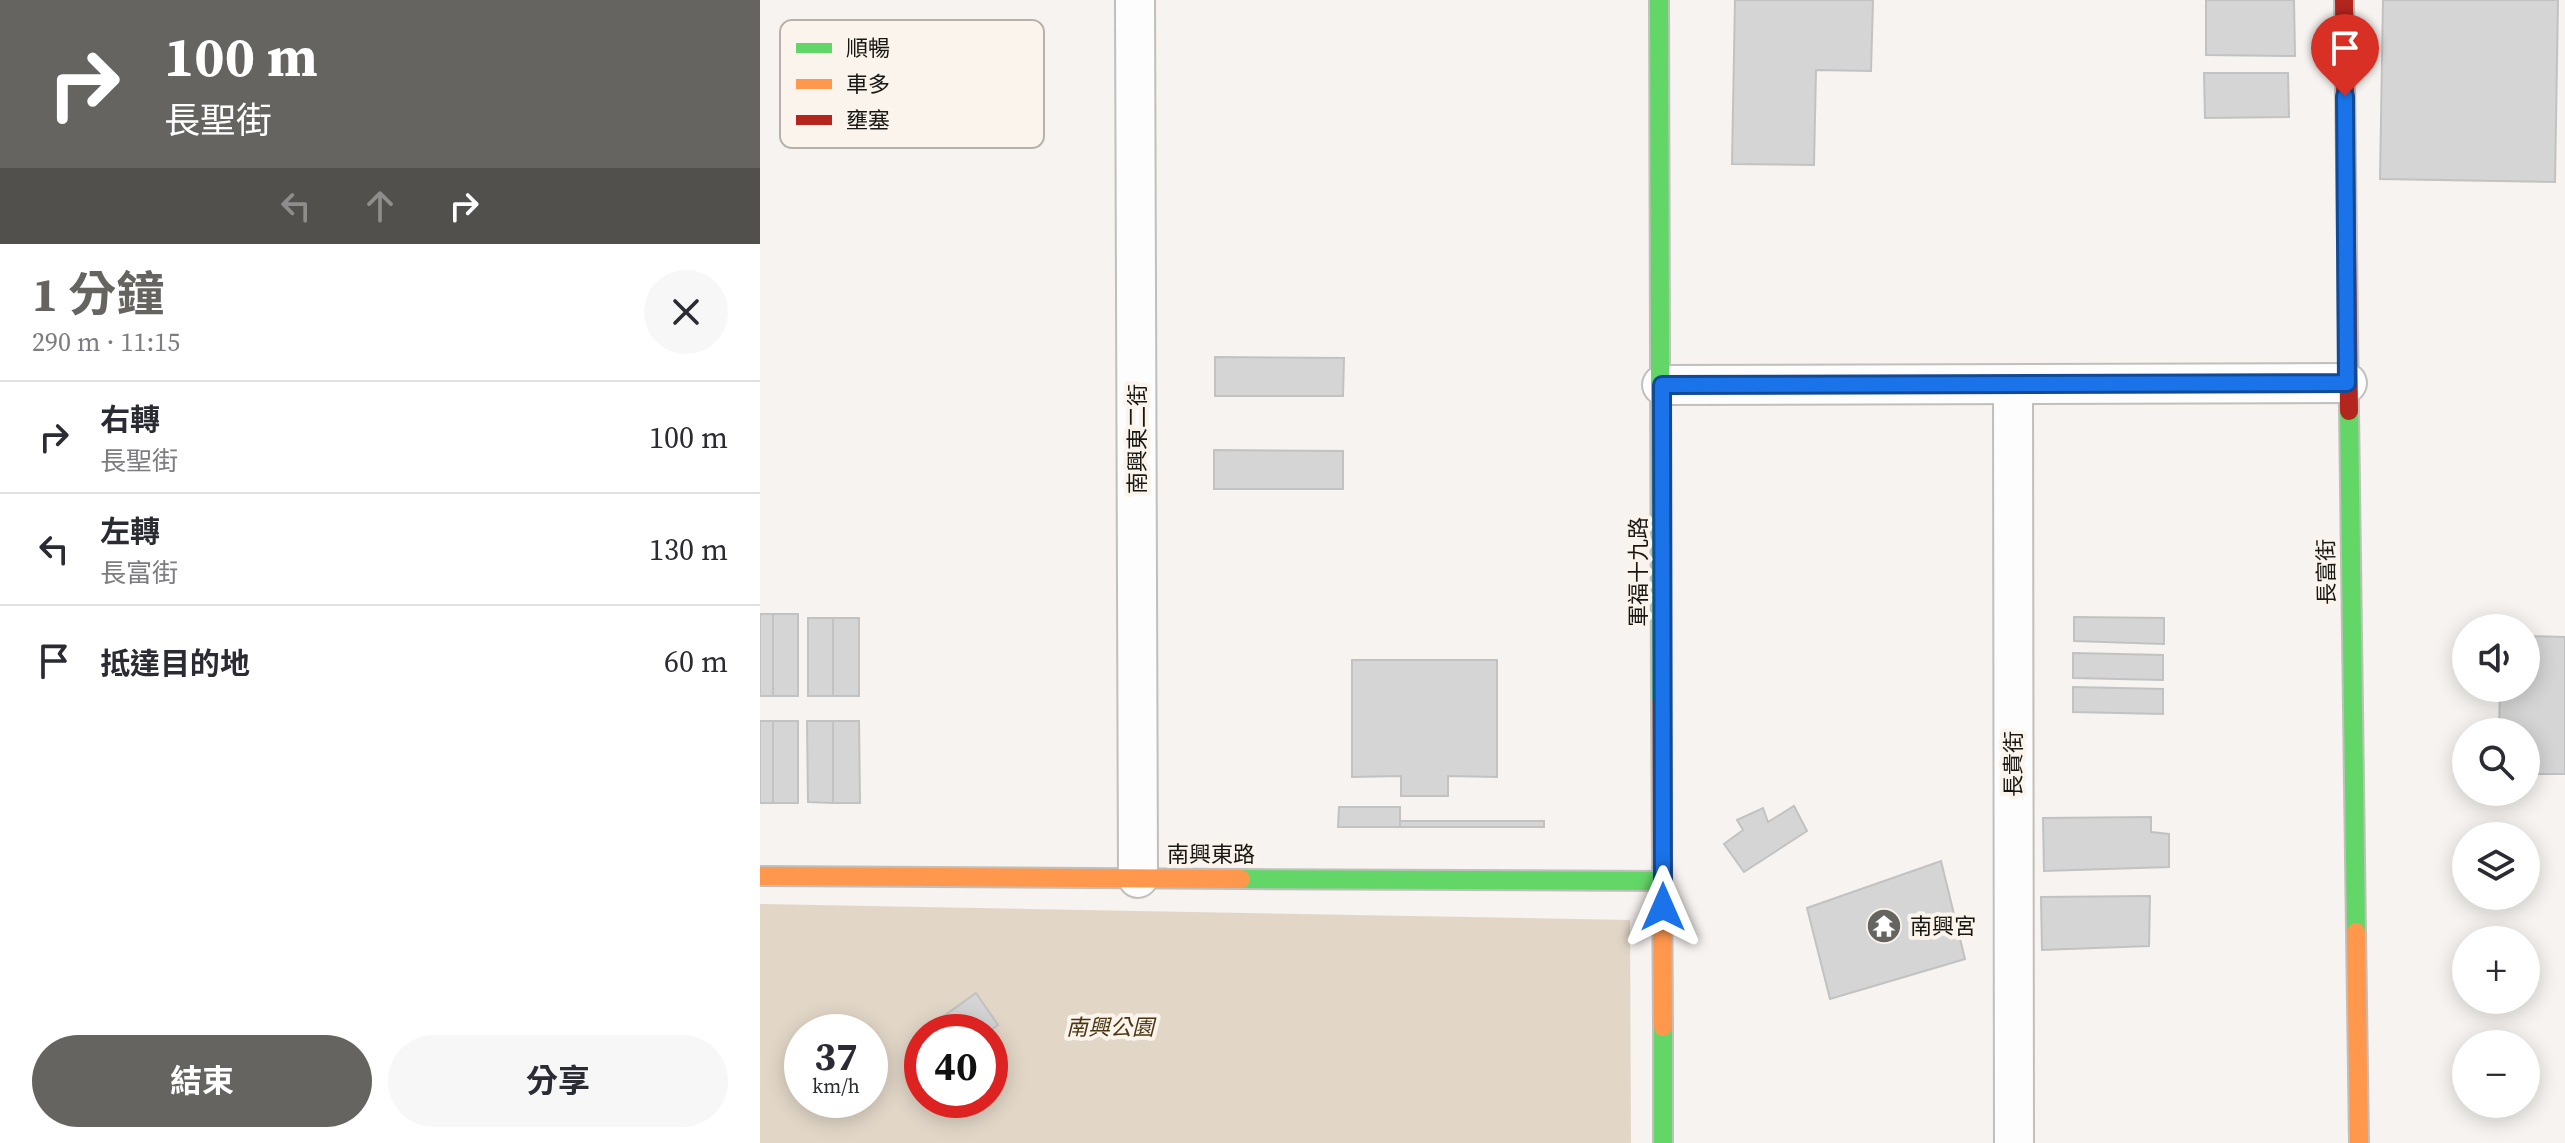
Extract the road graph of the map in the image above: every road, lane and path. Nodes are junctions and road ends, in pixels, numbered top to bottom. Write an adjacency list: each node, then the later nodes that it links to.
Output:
1 (1135, 0): 8 (street, 南興東二街)
2 (1659, 0): 5 (street, 軍福十九路)
3 (2344, 0): 4 (street, 長富街)
4 (2347, 383): 6 (street); 12 (street, 長富街)
5 (1662, 385): 6 (street); 9 (street, 軍福十九路)
6 (2013, 385): 11 (street, 長貴街)
7 (760, 876): 8 (street, 南興東路)
8 (1138, 878): 9 (street, 南興東路)
9 (1662, 881): 10 (street, 軍福十九路)
10 (1663, 1143)
11 (2014, 1143)
12 (2359, 1143)

